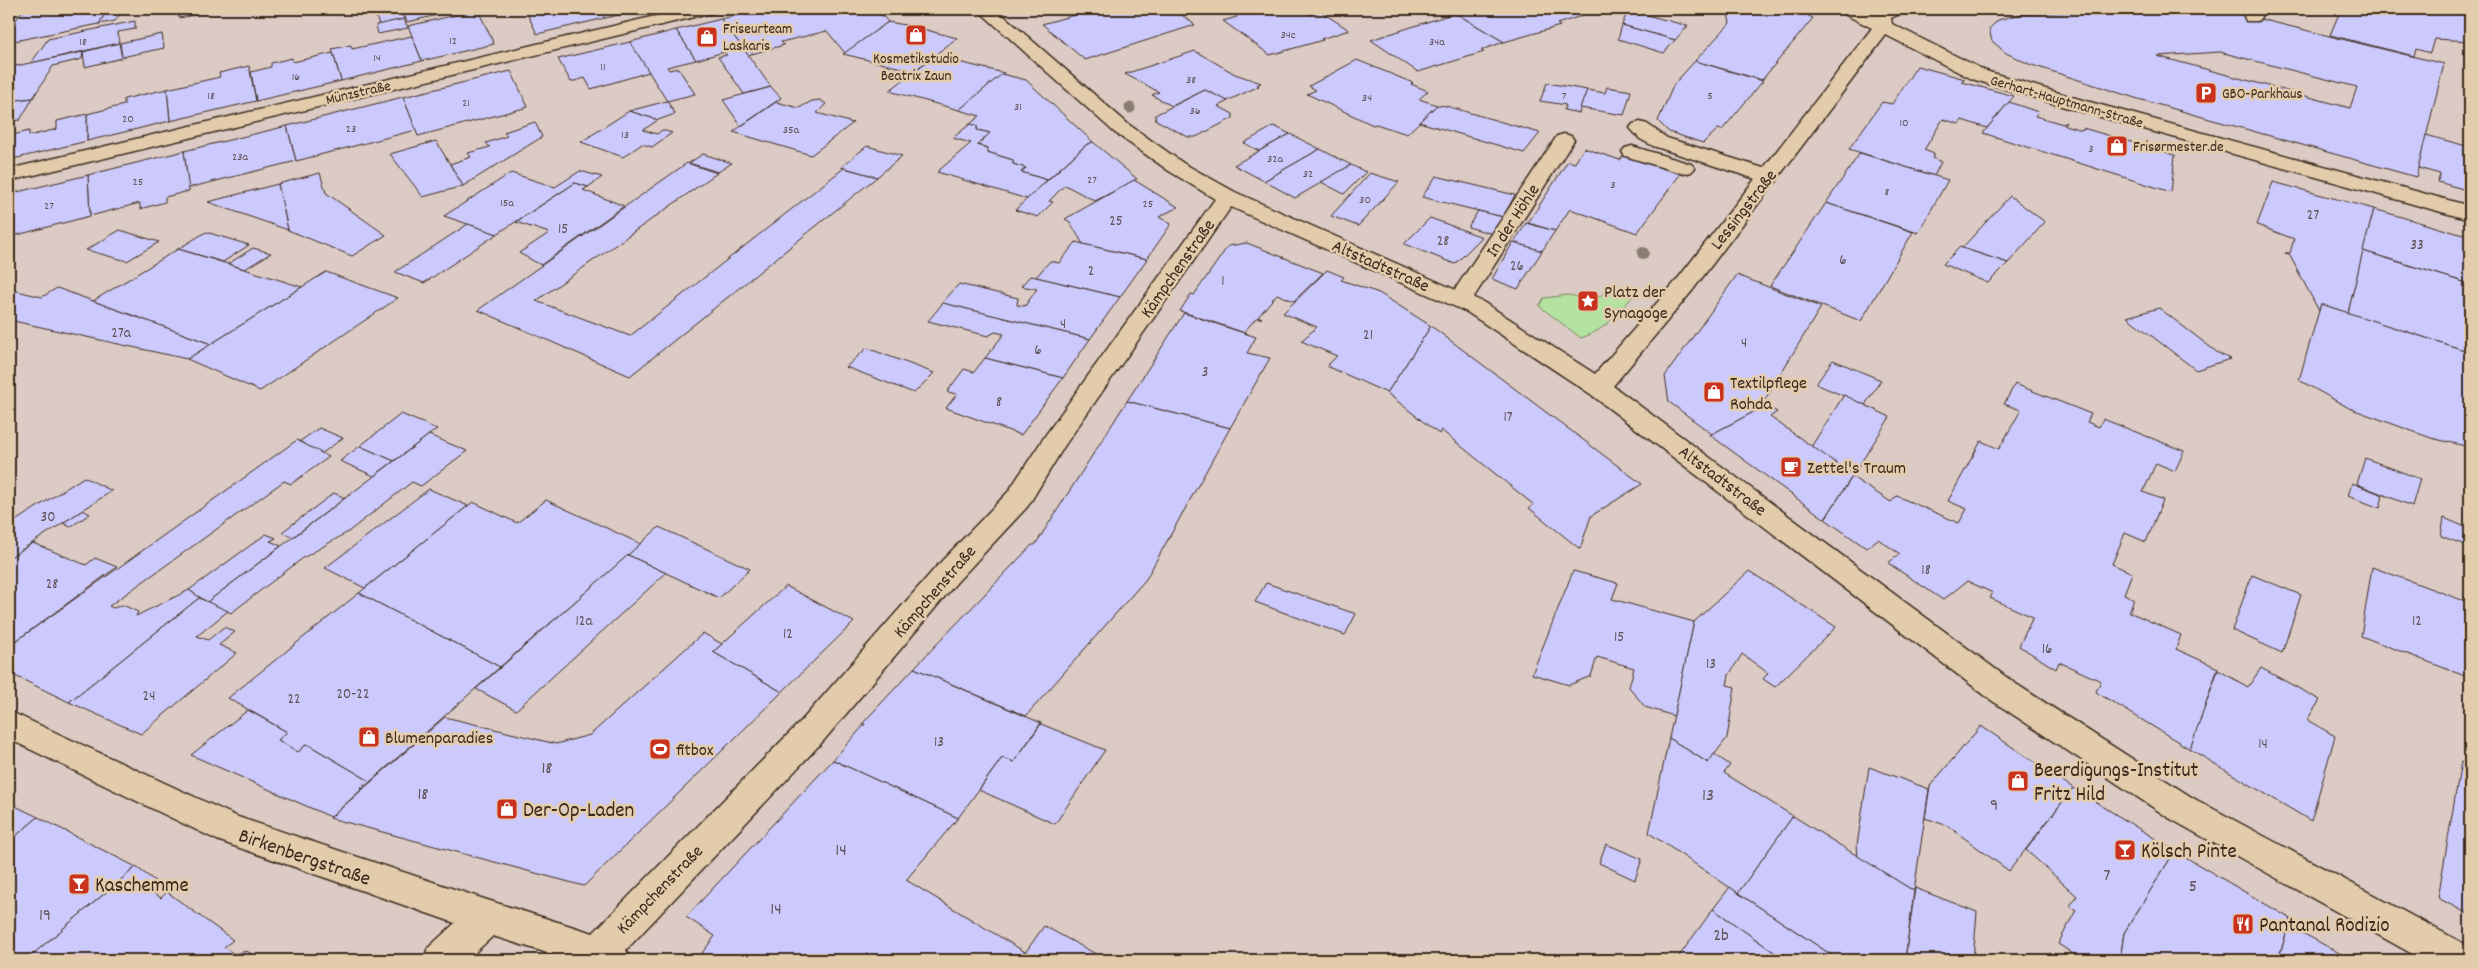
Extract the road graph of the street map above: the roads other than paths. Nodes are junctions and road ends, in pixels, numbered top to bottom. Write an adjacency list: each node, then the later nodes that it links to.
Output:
1 (707, 9): 9 (street, Münzstraße)
2 (986, 9): 11 (street, Altstadtstraße)
3 (1848, 9): 5 (street, Gerhart-Hauptmann-Straße)
4 (1896, 9): 5 (street, Lessingstraße)
5 (1883, 27): 10 (street, Lessingstraße); 12 (street, Gerhart-Hauptmann-Straße)
6 (1640, 128): 10 (street)
7 (1564, 140): 13 (street, In der Höhle)
8 (1632, 152): 10 (street)
9 (9, 176)
10 (1763, 184): 14 (street, Lessingstraße)
11 (1227, 197): 13 (street, Altstadtstraße); 17 (street, Kämpchenstraße)
12 (2470, 213)
13 (1460, 300): 14 (street, Altstadtstraße)
14 (1598, 387): 19 (street, Altstadtstraße)
15 (9, 724): 16 (street, Birkenbergstraße)
16 (487, 917): 17 (street, Birkenbergstraße); 18 (street)
17 (606, 956)
18 (440, 960)
19 (2458, 960)

